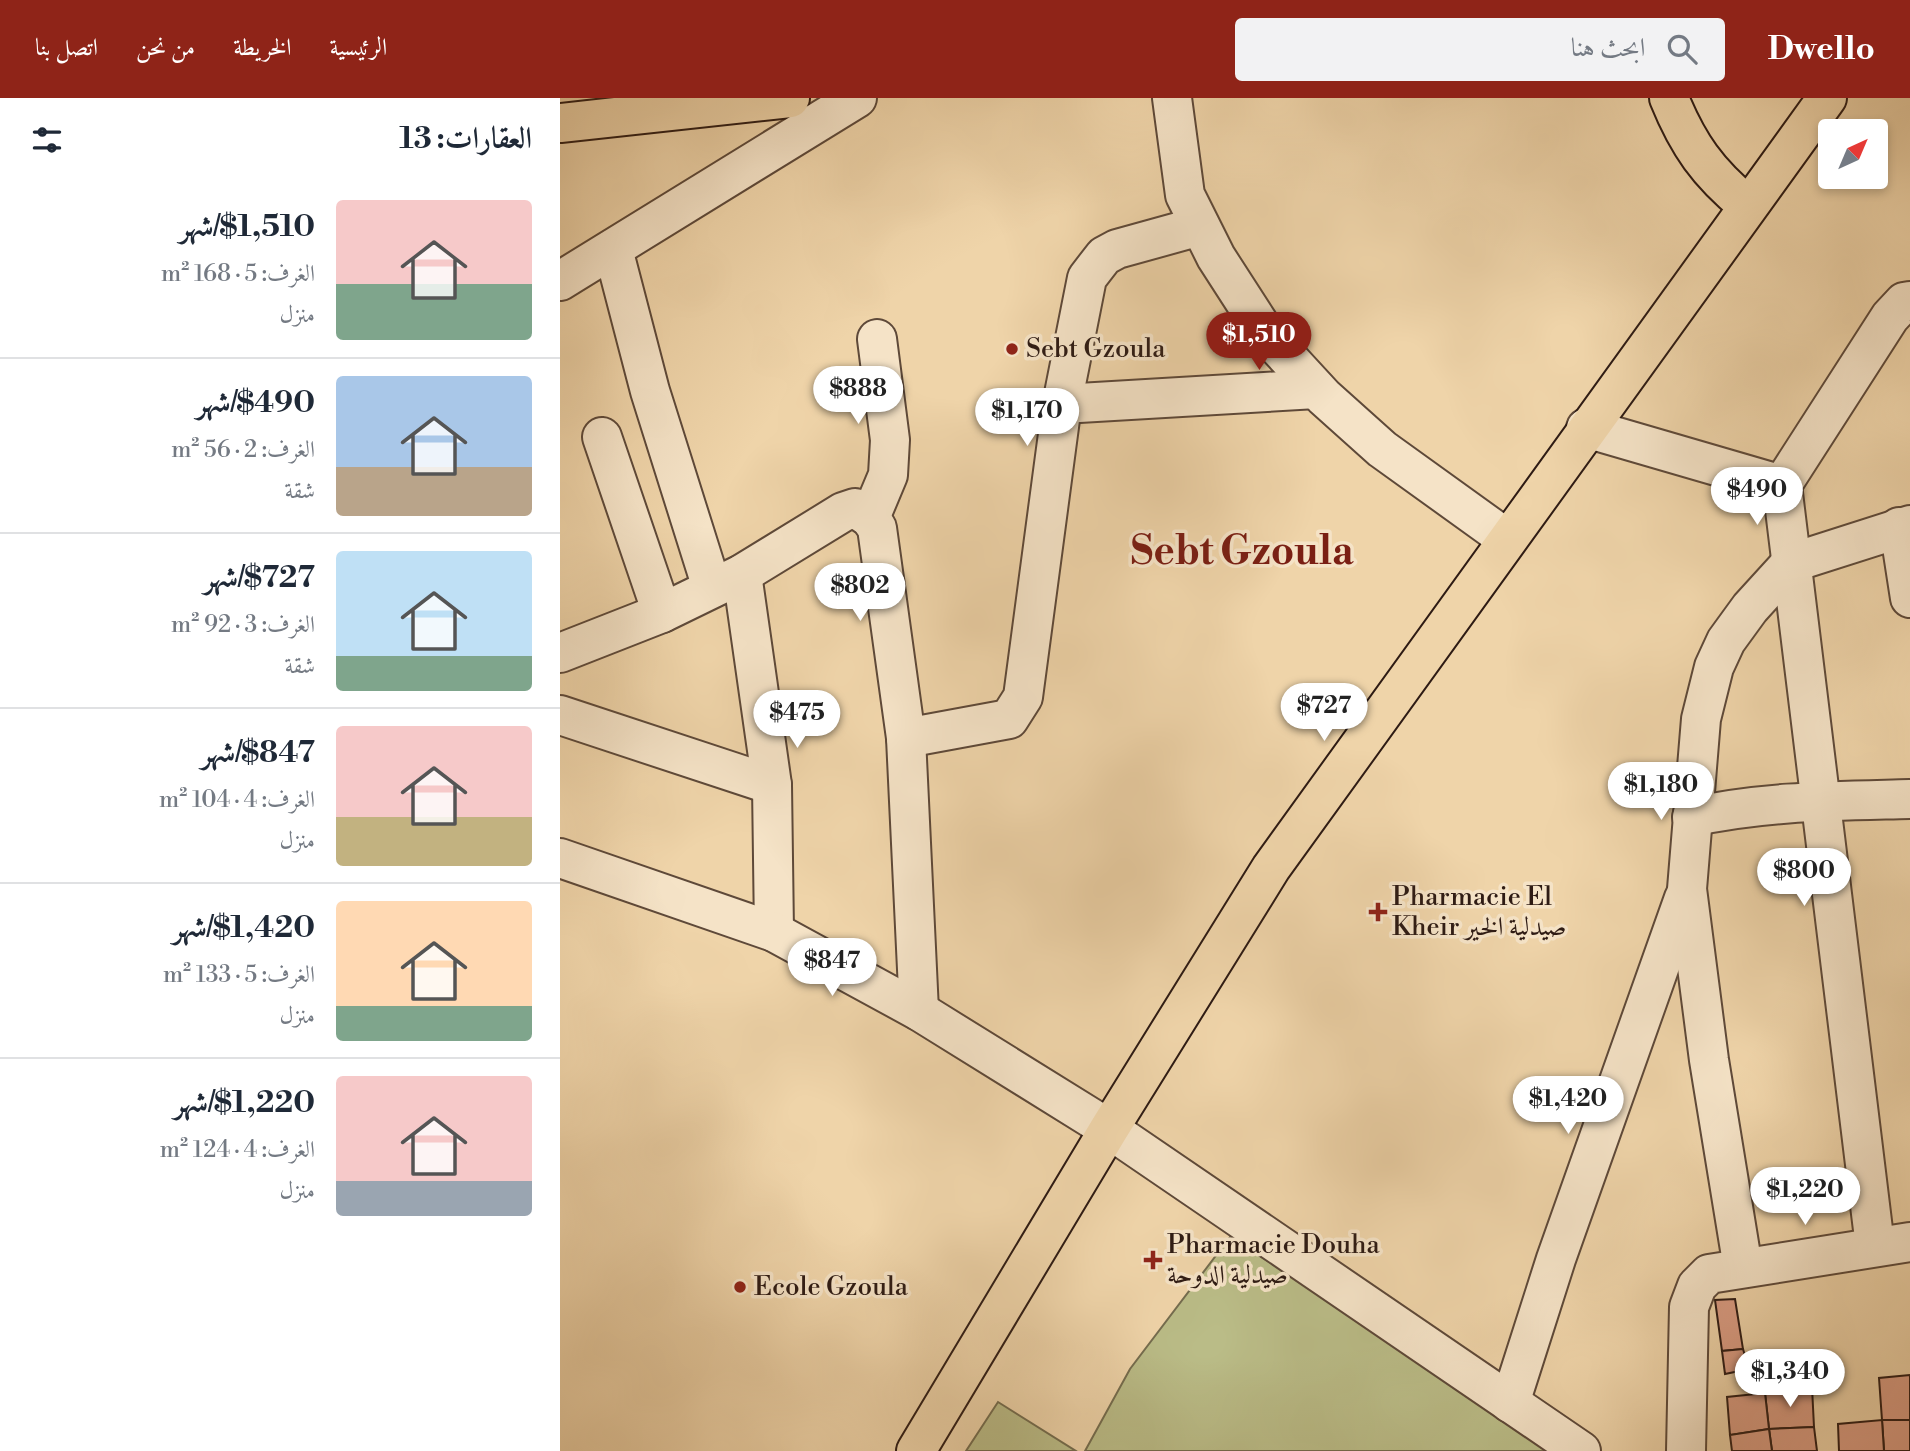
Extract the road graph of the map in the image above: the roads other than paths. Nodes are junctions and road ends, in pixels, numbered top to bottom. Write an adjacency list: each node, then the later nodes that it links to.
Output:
1 (790, 98): 6 (main road)
2 (857, 98): 9 (street)
3 (1172, 98): 8 (street)
4 (1669, 98): 7 (main road)
5 (1827, 98): 7 (main road)
6 (560, 123)
7 (1747, 205): 15 (main road)
8 (1200, 226): 13 (street); 14 (street)
9 (613, 249): 10 (street); 22 (street)
10 (560, 281)
11 (1910, 301): 17 (street)
12 (877, 339): 18 (street)
13 (1316, 389): 14 (street); 20 (street)
14 (1062, 404): 27 (street)
15 (1586, 428): 17 (street); 20 (main road)
16 (602, 437): 24 (street)
17 (1782, 485): 21 (street)
18 (870, 518): 22 (street); 27 (street)
19 (1904, 526): 21 (street); 23 (street)
20 (1507, 539): 36 (main road)
21 (1791, 563): 30 (street); 31 (street)
22 (727, 581): 24 (street); 28 (street)
23 (1910, 598)
24 (662, 614): 25 (street)
25 (560, 653)
26 (560, 715): 28 (street)
27 (906, 738): 35 (street)
28 (772, 785): 34 (street)
29 (1910, 799): 30 (street)
30 (1822, 801): 31 (street); 37 (street)
31 (1692, 817): 33 (street)
32 (560, 858): 34 (street)
33 (1687, 889): 38 (street); 39 (street)
34 (774, 932): 35 (street)
35 (919, 1011): 36 (street)
36 (1109, 1129): 39 (street); 40 (main road)
37 (1892, 1244): 38 (street)
38 (1743, 1268): 42 (street)
39 (1510, 1402): 41 (street)
40 (916, 1451)
41 (1581, 1451)
42 (1686, 1451)

